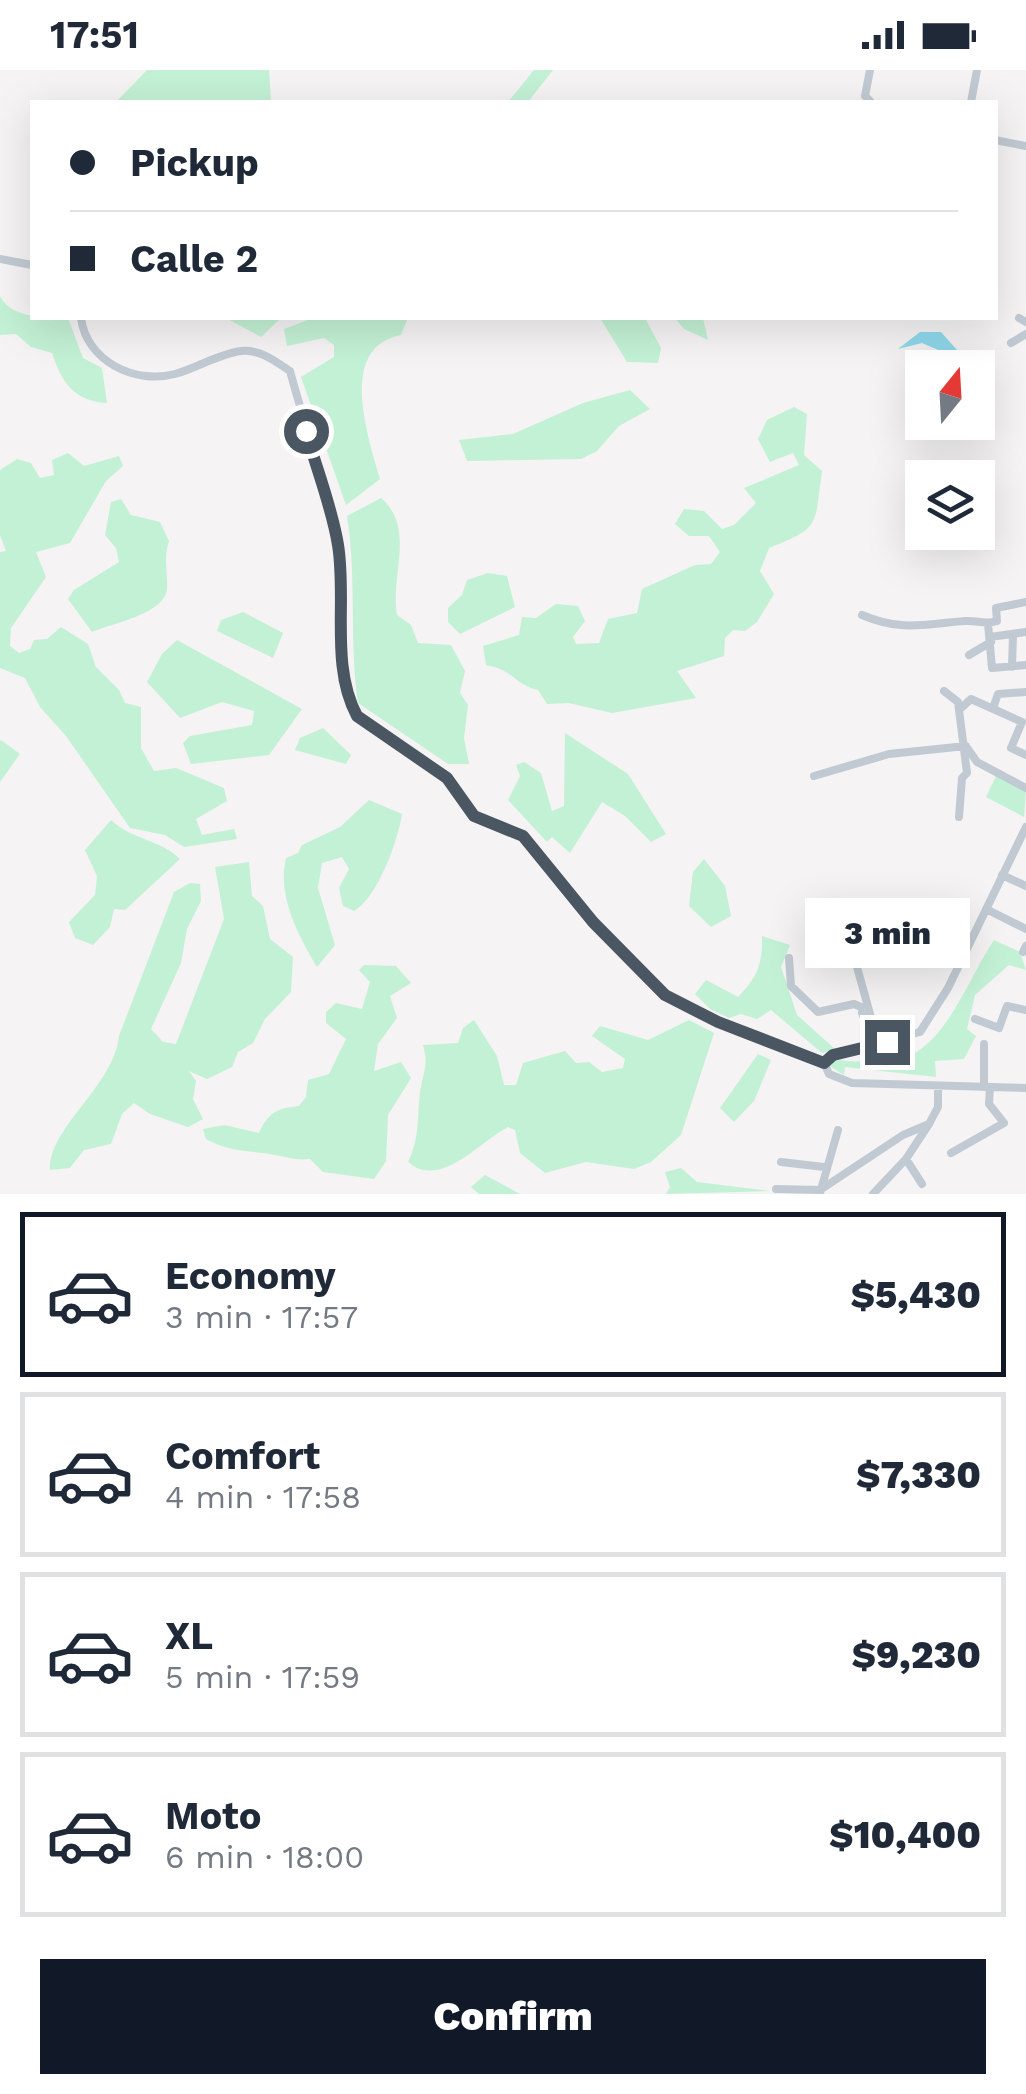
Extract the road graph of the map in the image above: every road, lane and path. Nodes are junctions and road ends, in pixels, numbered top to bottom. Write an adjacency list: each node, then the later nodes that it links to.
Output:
1 (870, 70): 3 (street)
2 (977, 70): 4 (street)
3 (869, 100)
4 (970, 100)
5 (998, 141): 6 (street)
6 (1026, 146)
7 (0, 258): 8 (street)
8 (30, 264)
9 (81, 320): 45 (street)
10 (1026, 334): 11 (street)
11 (1011, 343)
12 (1026, 602): 14 (street)
13 (862, 615): 14 (street)
14 (988, 624): 17 (street)
15 (1026, 632): 16 (street)
16 (1013, 634): 17 (street); 20 (street)
17 (991, 640): 18 (street); 20 (street)
18 (969, 655)
19 (1026, 665): 20 (street)
20 (1012, 667)
21 (944, 691): 24 (street)
22 (1026, 692): 23 (street)
23 (993, 708): 24 (street); 25 (street)
24 (960, 709): 26 (street)
25 (1024, 722): 27 (street)
26 (966, 746): 28 (street); 29 (street); 30 (street)
27 (1026, 755)
28 (814, 776)
29 (1026, 788)
30 (959, 817)
31 (1026, 827): 32 (street)
32 (1022, 843): 33 (street)
33 (1002, 876): 34 (street); 35 (street)
34 (1026, 886)
35 (986, 909): 36 (street); 44 (street)
36 (1026, 928)
37 (789, 958): 39 (street)
38 (857, 967): 39 (street)
39 (862, 1003): 42 (street); 44 (street)
40 (1026, 1010): 41 (street)
41 (975, 1019)
42 (904, 1020)
43 (984, 1044): 46 (street)
44 (876, 1046): 45 (street)
45 (824, 1063): 47 (street)
46 (987, 1087): 47 (street); 48 (street); 51 (street)
47 (938, 1088): 49 (street)
48 (1026, 1088)
49 (929, 1124): 52 (street); 55 (street)
50 (838, 1130): 54 (street)
51 (950, 1154)
52 (906, 1160): 56 (street); 60 (street)
53 (781, 1162): 54 (street)
54 (824, 1167): 58 (street)
55 (832, 1182): 58 (street); 59 (street)
56 (922, 1184)
57 (776, 1189): 58 (street)
58 (820, 1192)
59 (831, 1194)
60 (873, 1194)

